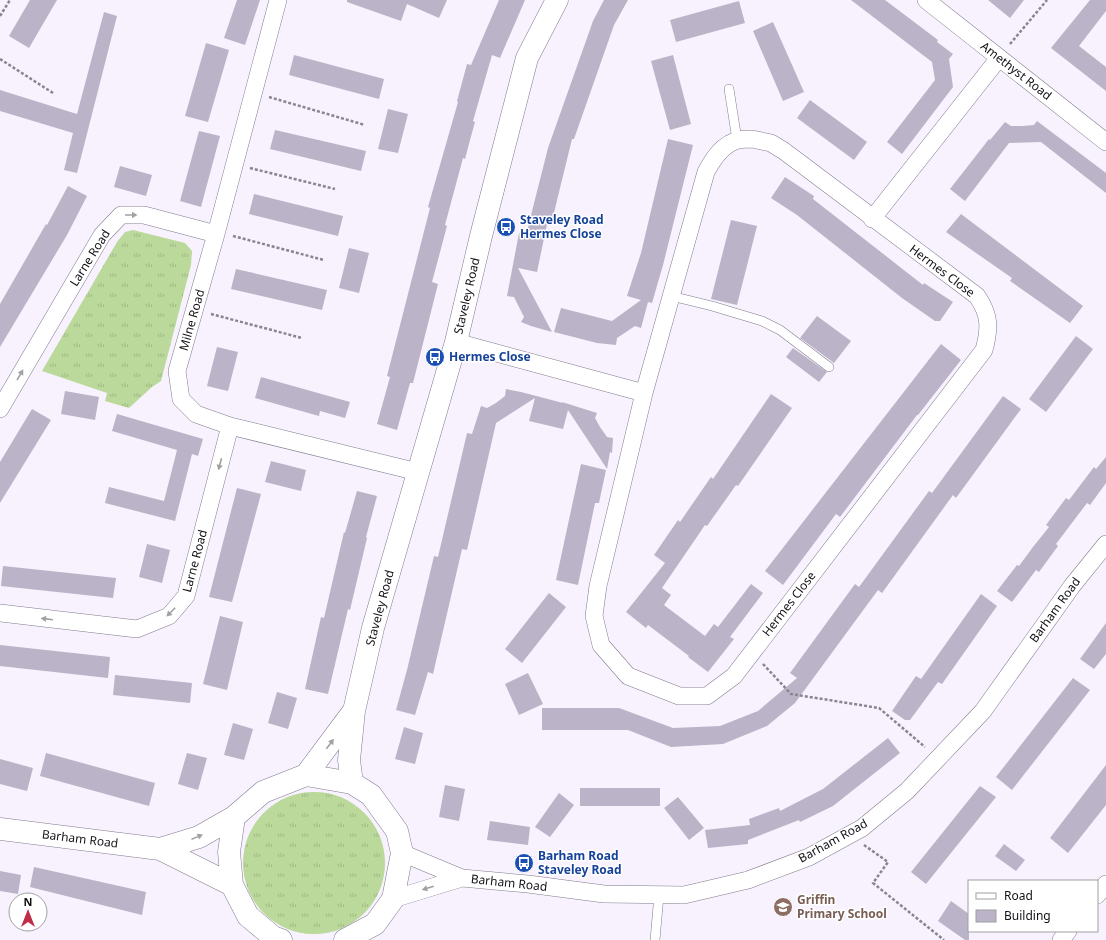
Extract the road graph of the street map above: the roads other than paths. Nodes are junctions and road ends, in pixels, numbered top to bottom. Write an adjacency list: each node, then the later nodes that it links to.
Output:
1 (278, 0): 9 (street, Milne Road)
2 (557, 0): 11 (street, Staveley Road)
3 (926, 0): 4 (street, Amethyst Road)
4 (999, 58): 7 (street, Amethyst Road); 8 (street)
5 (729, 89): 6 (lane)
6 (737, 140): 8 (street, Hermes Close); 10 (street, Hermes Close)
7 (1106, 142)
8 (872, 218): 13 (street, Hermes Close)
9 (216, 233): 14 (street, Larne Road, one-way to 9); 15 (street, Milne Road)
10 (671, 296): 12 (lane); 13 (street, Hermes Close)
11 (456, 342): 13 (street); 16 (street, Staveley Road)
12 (829, 367)
13 (644, 393)
14 (0, 409)
15 (230, 426): 16 (street, Milne Road); 18 (street, Larne Road, one-way to 18)
16 (418, 472): 19 (street, Staveley Road)
17 (1106, 544): 30 (street, Barham Road)
18 (0, 613)
19 (354, 711): 20 (street, Staveley Road, one-way to 19); 21 (street, Staveley Road)
20 (306, 775): 21 (street); 22 (street, Barham Road)
21 (352, 783): 25 (street)
22 (234, 818): 24 (street, Barham Road, one-way to 22); 28 (street)
23 (0, 829): 24 (street, Barham Road)
24 (160, 849): 28 (street, Barham Road)
25 (402, 853): 26 (street, Barham Road); 31 (street)
26 (462, 878): 30 (street, Barham Road); 31 (street, Barham Road, one-way to 31)
27 (1106, 884): 29 (street)
28 (232, 885): 33 (street)
29 (1098, 894)
30 (659, 895): 35 (lane)
31 (394, 899): 34 (street)
32 (1067, 932): 36 (street)
33 (276, 939)
34 (345, 940)
35 (655, 940)
36 (1061, 940)

